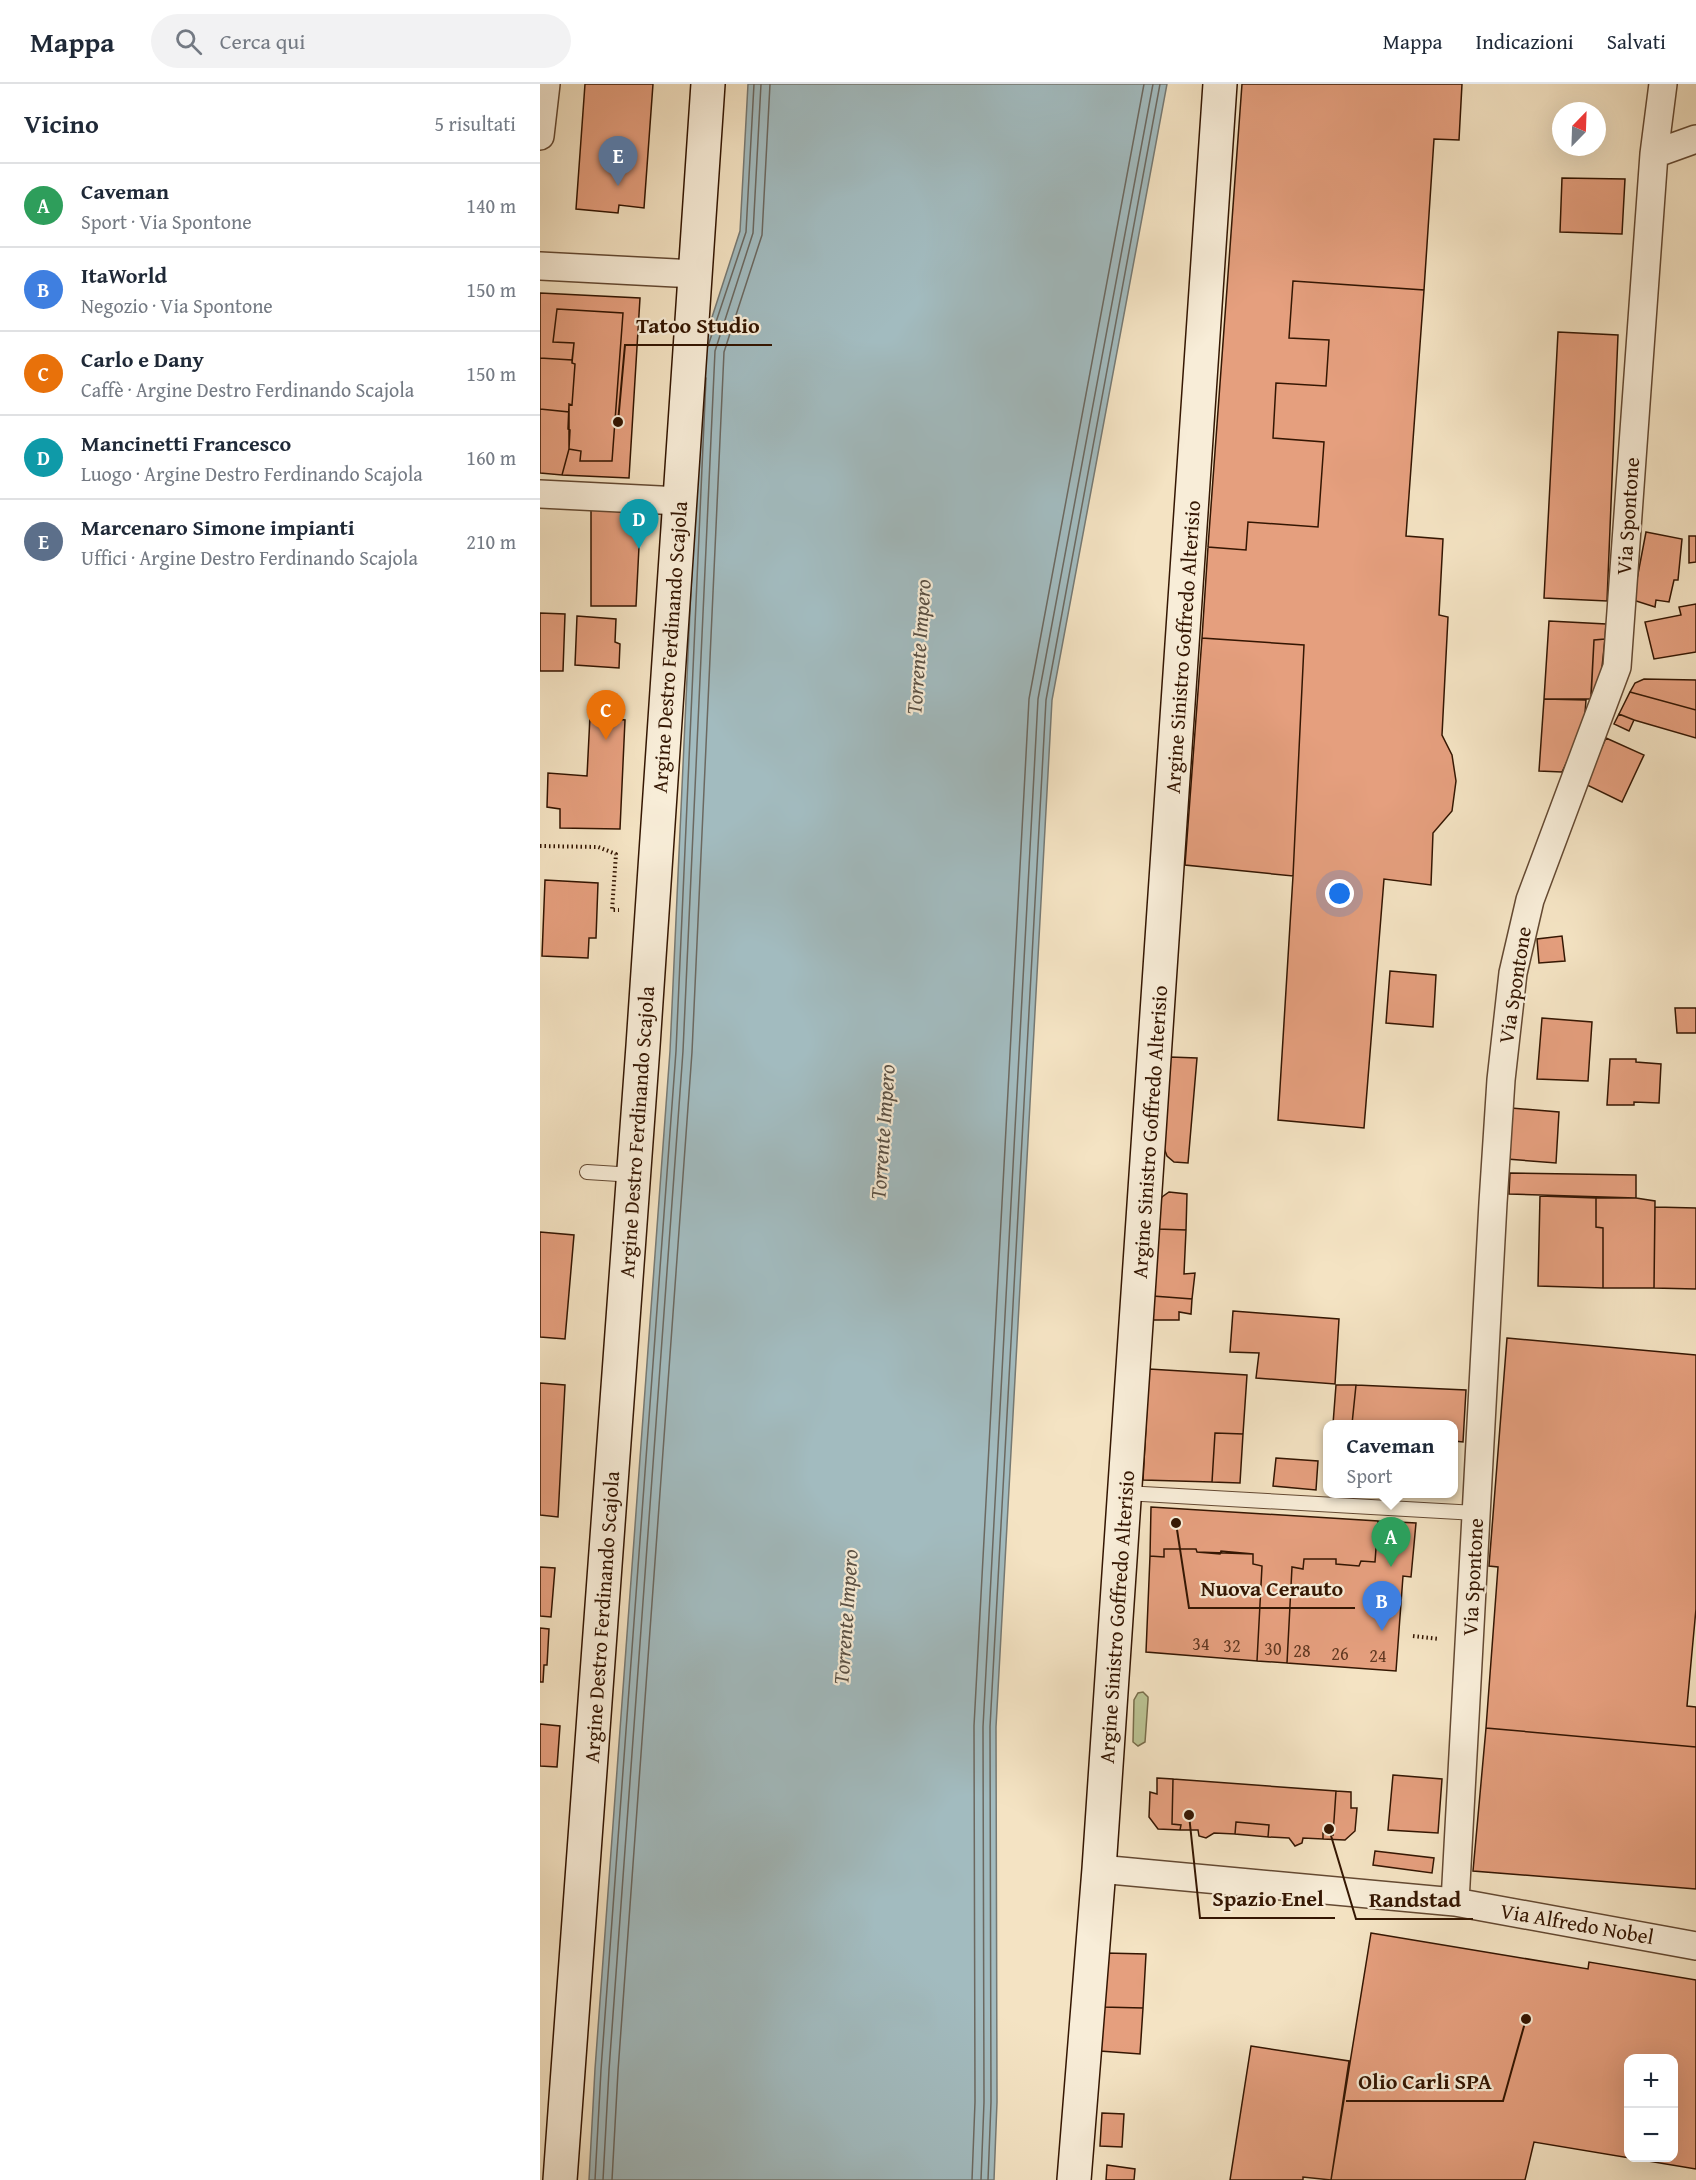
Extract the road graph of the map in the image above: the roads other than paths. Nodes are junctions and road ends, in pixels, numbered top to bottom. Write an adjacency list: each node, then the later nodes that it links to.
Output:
1 (546, 84): 5 (street)
2 (708, 84): 9 (main road, Argine Destro Ferdinando Scajola)
3 (1220, 84): 14 (main road, Argine Sinistro Goffredo Alterisio)
4 (1663, 84): 7 (street, Via Spontone)
5 (540, 136)
6 (1696, 139): 7 (street)
7 (1654, 154): 15 (street, Via Spontone)
8 (540, 266): 9 (street)
9 (695, 274): 11 (main road, Argine Destro Ferdinando Scajola)
10 (540, 494): 11 (street)
11 (680, 501): 13 (main road, Argine Destro Ferdinando Scajola)
12 (587, 1172): 13 (lane)
13 (634, 1175): 19 (main road, Argine Destro Ferdinando Scajola)
14 (1125, 1493): 15 (lane); 16 (main road, Argine Sinistro Goffredo Alterisio)
15 (1476, 1513): 17 (street, Via Spontone)
16 (1100, 1869): 17 (street, Via Alfredo Nobel); 20 (main road, Argine Sinistro Goffredo Alterisio)
17 (1455, 1902): 18 (street, Via Alfredo Nobel)
18 (1696, 1946)
19 (560, 2180)
20 (1074, 2180)

